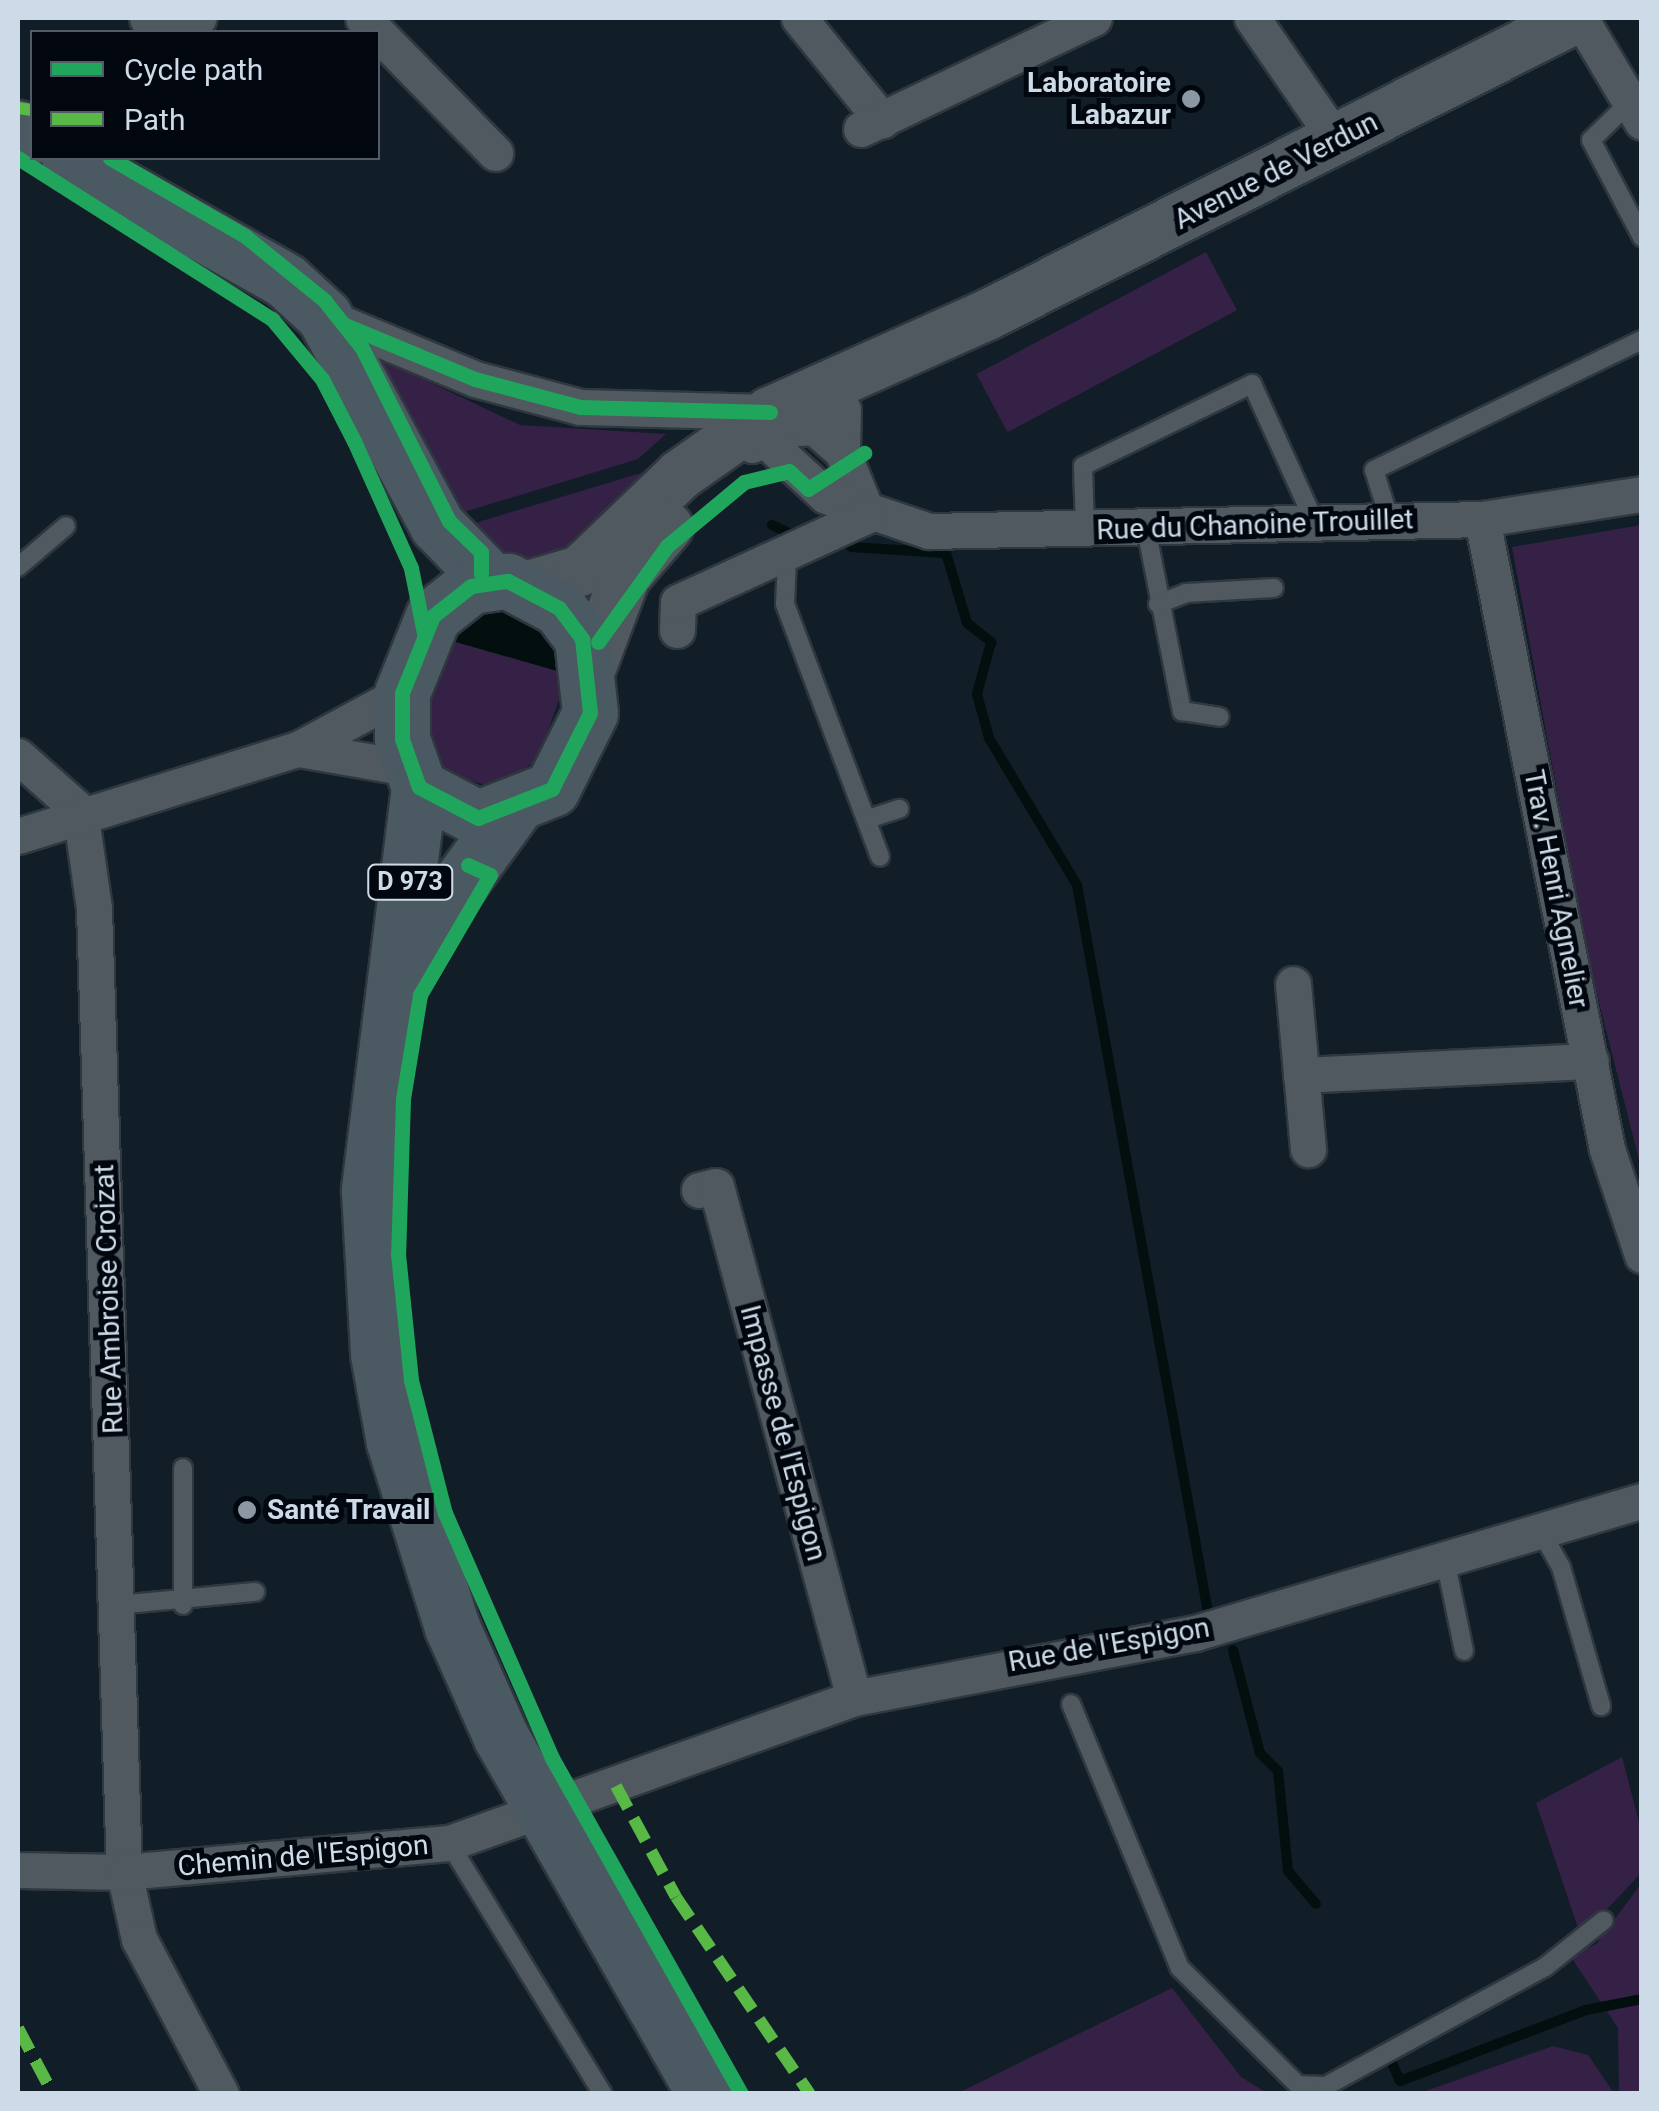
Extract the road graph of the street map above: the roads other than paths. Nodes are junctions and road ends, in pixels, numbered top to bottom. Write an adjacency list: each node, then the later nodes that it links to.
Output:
1 (800, 18): 2 (street)
2 (1094, 18)
3 (1252, 18): 7 (street)
4 (1578, 18): 6 (street); 7 (main road, Avenue de Verdun)
5 (380, 36): 8 (street)
6 (1635, 112): 11 (lane)
7 (1337, 141): 13 (main road, Avenue de Verdun)
8 (495, 154)
9 (73, 160): 10 (main road)
10 (116, 185): 12 (main road); 29 (main road)
11 (1642, 237)
12 (324, 316): 15 (street); 26 (main road)
13 (974, 321): 15 (main road, Avenue de Verdun); 15 (main road, Avenue de Verdun)
14 (1642, 340): 19 (lane)
15 (809, 430): 17 (street); 17 (street, Rue du Chanoine Trouillet); 26 (main road, Avenue de Verdun); 31 (main road, Avenue de Verdun)
16 (1642, 494): 18 (street, Rue du Chanoine Trouillet)
17 (868, 515): 23 (street, Rue du Chanoine Trouillet); 24 (street)
18 (1482, 520): 19 (street, Rue du Chanoine Trouillet); 45 (street, Trav. Henri Agnelier)
19 (1390, 521): 20 (street, Rue du Chanoine Trouillet)
20 (1315, 524): 22 (street, Rue du Chanoine Trouillet); 23 (lane)
21 (66, 526): 25 (lane)
22 (1146, 528): 23 (street, Rue du Chanoine Trouillet); 28 (lane)
23 (1085, 530)
24 (786, 559): 30 (street); 40 (lane)
25 (18, 566)
26 (510, 584): 29 (main road); 31 (main road)
27 (1274, 588): 28 (lane)
28 (1158, 604): 33 (lane)
29 (434, 616): 32 (main road)
30 (669, 620)
31 (590, 670): 38 (main road)
32 (402, 693): 34 (street); 36 (main road)
33 (1220, 717)
34 (298, 749): 36 (street); 39 (street)
35 (18, 756): 39 (street)
36 (413, 778): 38 (main road); 43 (main road, D 973)
37 (899, 809): 40 (lane)
38 (513, 810): 43 (main road, D 973)
39 (80, 811): 41 (street); 55 (street, Rue Ambroise Croizat)
40 (868, 819): 42 (lane)
41 (18, 836)
42 (880, 858)
43 (398, 976): 68 (main road, D 973)
44 (1293, 984): 46 (street)
45 (1590, 1061): 46 (street); 49 (street, Trav. Henri Agnelier)
46 (1301, 1076): 47 (street)
47 (1308, 1149)
48 (699, 1190): 58 (street, Impasse de l'Espigon)
49 (1642, 1255)
50 (183, 1468): 56 (lane)
51 (1642, 1502): 52 (street, Rue de l'Espigon)
52 (1538, 1525): 53 (street, Rue de l'Espigon); 60 (lane)
53 (1444, 1555): 57 (lane); 58 (street, Rue de l'Espigon)
54 (255, 1592): 56 (lane)
55 (117, 1605): 56 (lane); 64 (street, Rue Ambroise Croizat)
56 (184, 1605)
57 (1464, 1651)
58 (854, 1698): 61 (street, Rue de l'Espigon)
59 (1071, 1704): 65 (lane)
60 (1601, 1706)
61 (582, 1800): 62 (street, Chemin de l'Espigon)
62 (449, 1843): 64 (street, Chemin de l'Espigon); 67 (lane)
63 (18, 1870): 64 (street, Chemin de l'Espigon)
64 (124, 1872): 66 (street, Rue Ambroise Croizat)
65 (1604, 1920)
66 (222, 2094)
67 (603, 2094)
68 (705, 2094)

